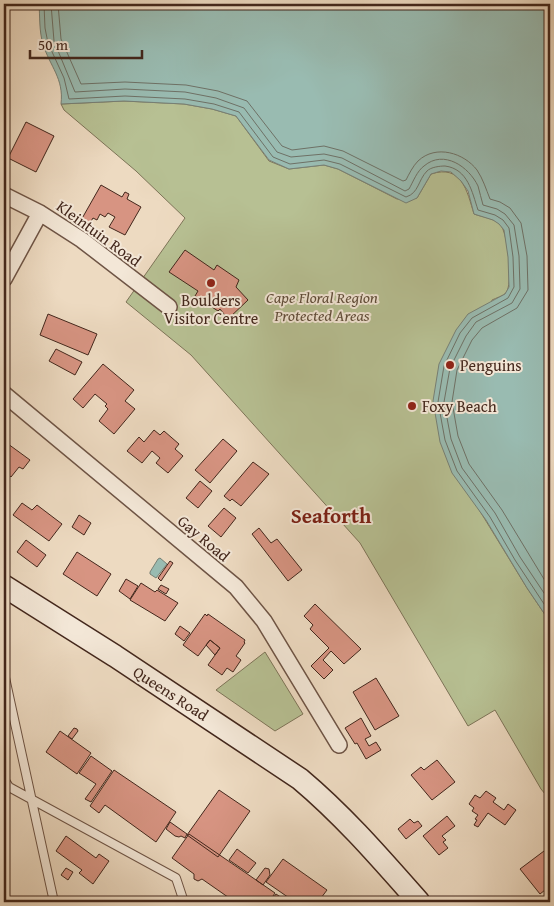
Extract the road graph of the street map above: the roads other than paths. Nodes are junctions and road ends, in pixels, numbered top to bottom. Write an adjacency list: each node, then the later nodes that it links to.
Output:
1 (4, 195): 2 (street, Kleintuin Road)
2 (40, 212): 3 (street); 4 (street, Kleintuin Road)
3 (4, 279)
4 (169, 307)
5 (4, 394): 10 (street, Gay Road)
6 (4, 586): 15 (main road, Queens Road)
7 (4, 673): 8 (lane)
8 (11, 708): 9 (lane); 12 (lane)
9 (4, 717)
10 (339, 745)
11 (4, 779): 12 (lane)
12 (32, 799): 13 (lane); 14 (lane)
13 (54, 902)
14 (184, 902)
15 (419, 902)

